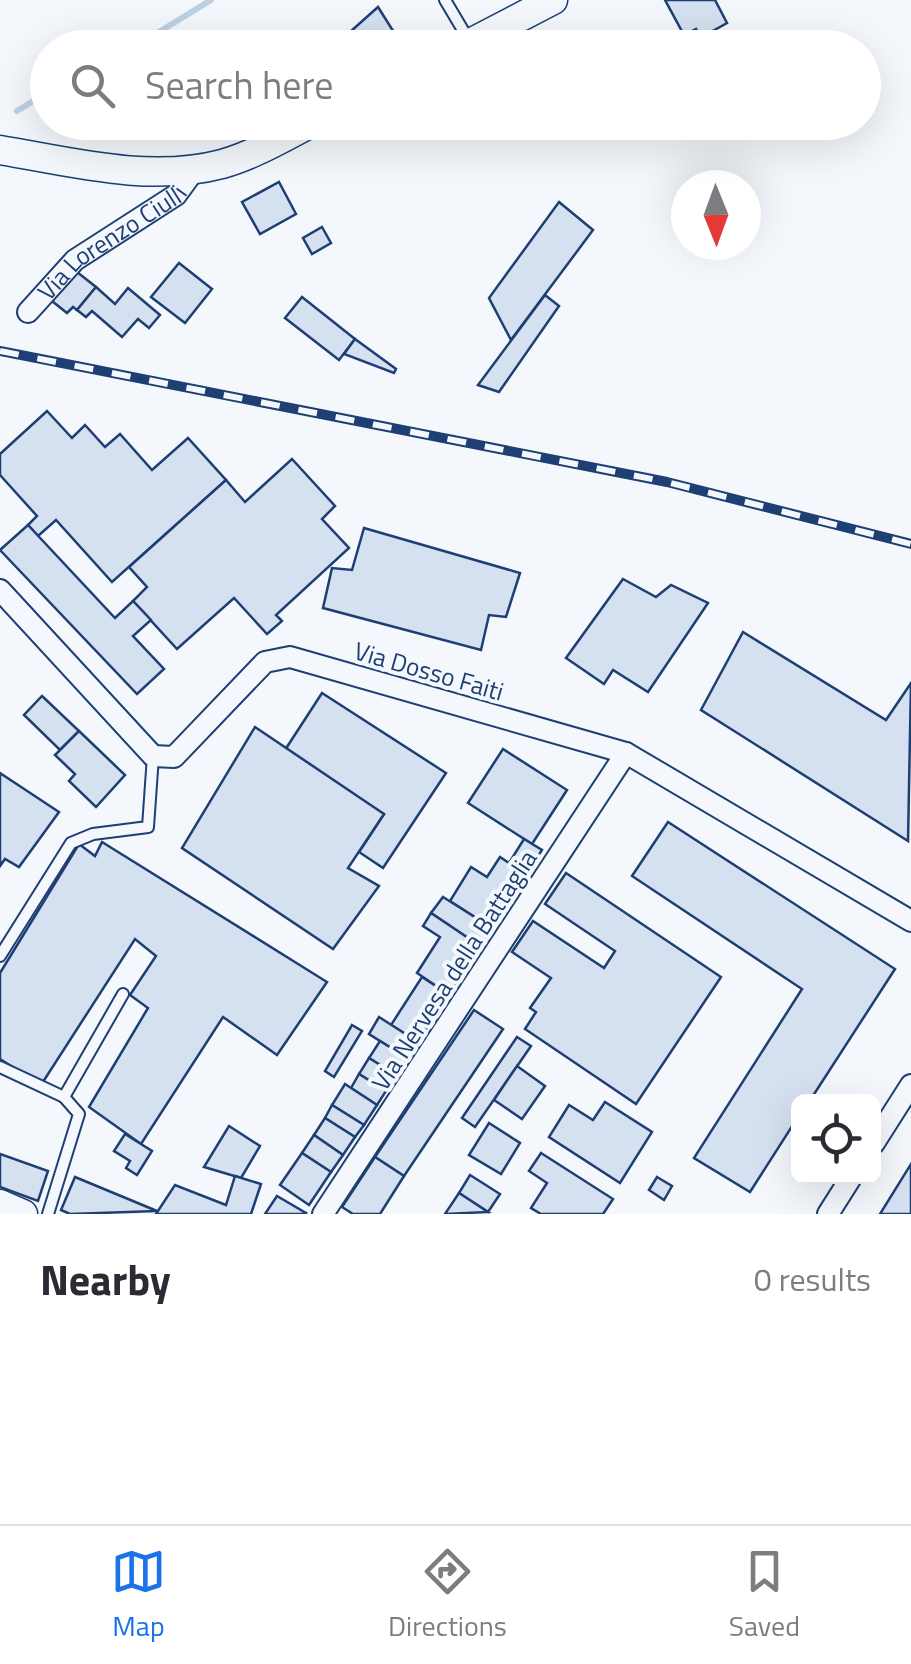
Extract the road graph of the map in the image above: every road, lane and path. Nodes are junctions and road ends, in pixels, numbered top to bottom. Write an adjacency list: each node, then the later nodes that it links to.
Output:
1 (445, 0): 3 (lane)
2 (553, 0): 4 (street)
3 (459, 30)
4 (495, 30)
5 (276, 140): 7 (street, Via Lorenzo Ciulli)
6 (0, 150): 7 (street, Via Lorenzo Ciulli)
7 (195, 169): 8 (street, Via Lorenzo Ciulli)
8 (28, 312)
9 (0, 590): 11 (street)
10 (626, 753): 11 (street, Via Dosso Faiti); 12 (street, Via Dosso Faiti); 23 (street, Via Nervesa della Battaglia)
11 (152, 756): 13 (lane)
12 (911, 921)
13 (0, 956)
14 (123, 994): 17 (lane)
15 (0, 1067): 17 (lane)
16 (911, 1085): 18 (street)
17 (64, 1097): 22 (lane)
18 (881, 1132)
19 (847, 1184): 24 (street)
20 (0, 1204): 21 (street)
21 (23, 1214)
22 (48, 1214)
23 (324, 1214)
24 (828, 1214)

